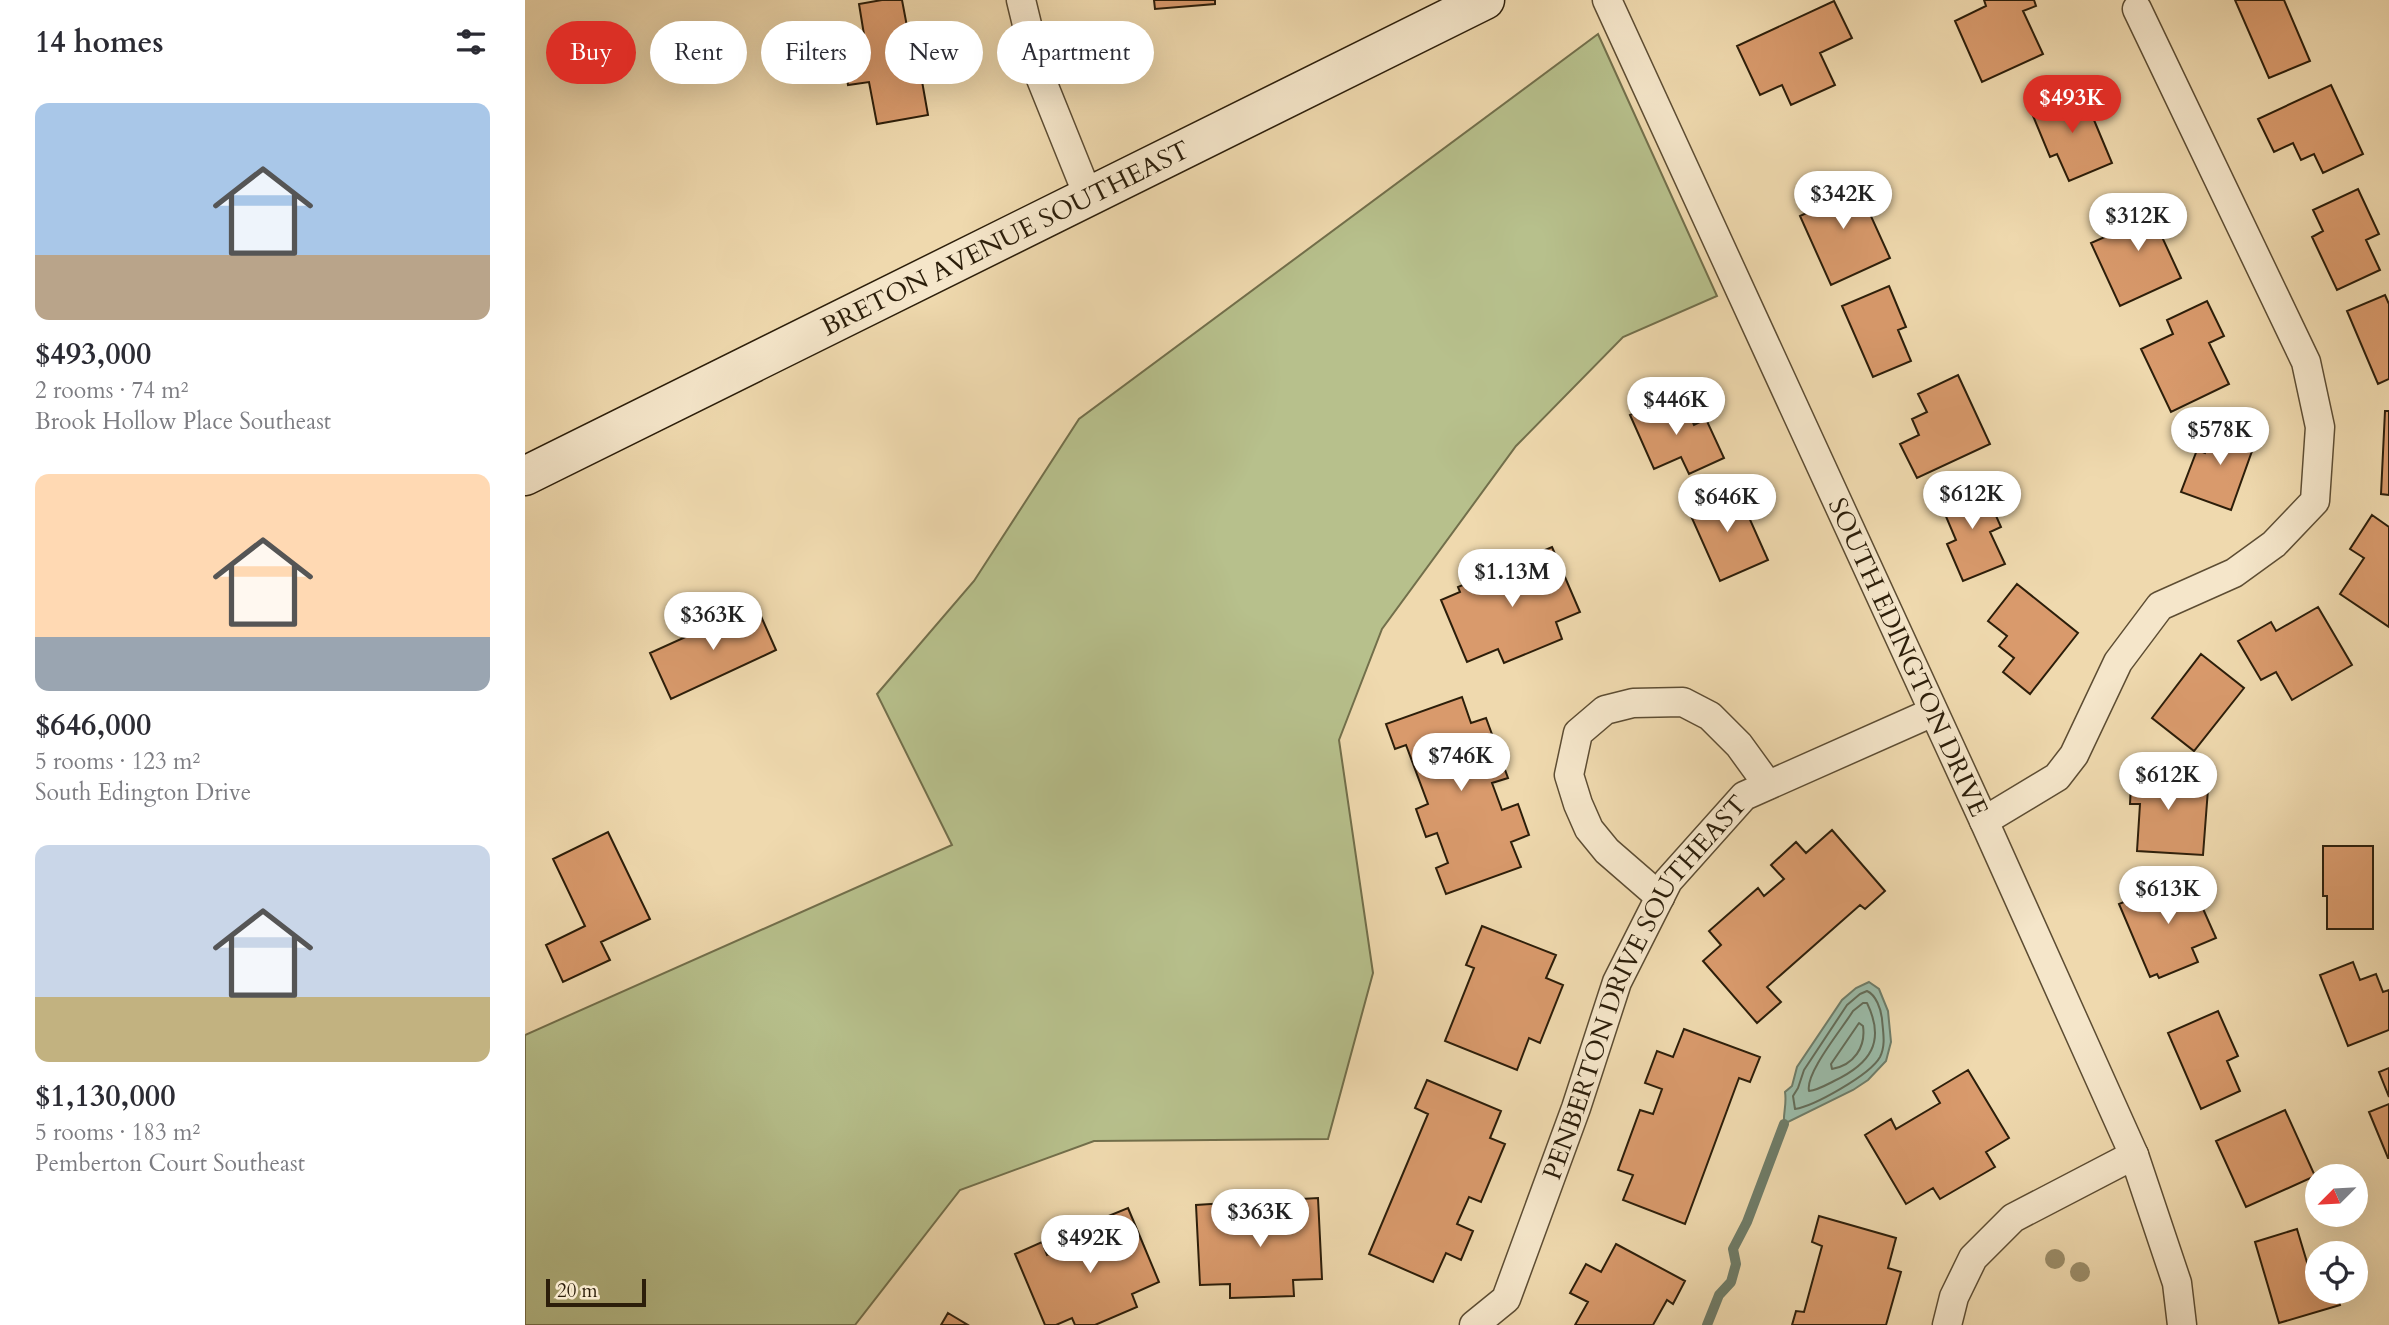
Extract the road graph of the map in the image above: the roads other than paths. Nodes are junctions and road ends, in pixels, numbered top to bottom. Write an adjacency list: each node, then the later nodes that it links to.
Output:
1 (1021, 0): 5 (street)
2 (1485, 0): 5 (main road, BRETON AVENUE SOUTHEAST)
3 (1607, 0): 7 (street, SOUTH EDINGTON DRIVE)
4 (2137, 9): 9 (street)
5 (1089, 198): 6 (main road, BRETON AVENUE SOUTHEAST)
6 (525, 476)
7 (1933, 712): 8 (street, PENBERTON DRIVE SOUTHEAST); 9 (street, SOUTH EDINGTON DRIVE)
8 (1767, 785): 10 (street, PENBERTON DRIVE SOUTHEAST); 10 (street)
9 (1984, 821): 11 (street, SOUTH EDINGTON DRIVE)
10 (1660, 897): 12 (street, PENBERTON DRIVE SOUTHEAST)
11 (2134, 1155): 13 (street); 14 (street, SOUTH EDINGTON DRIVE)
12 (1474, 1325)
13 (1947, 1325)
14 (2182, 1325)

